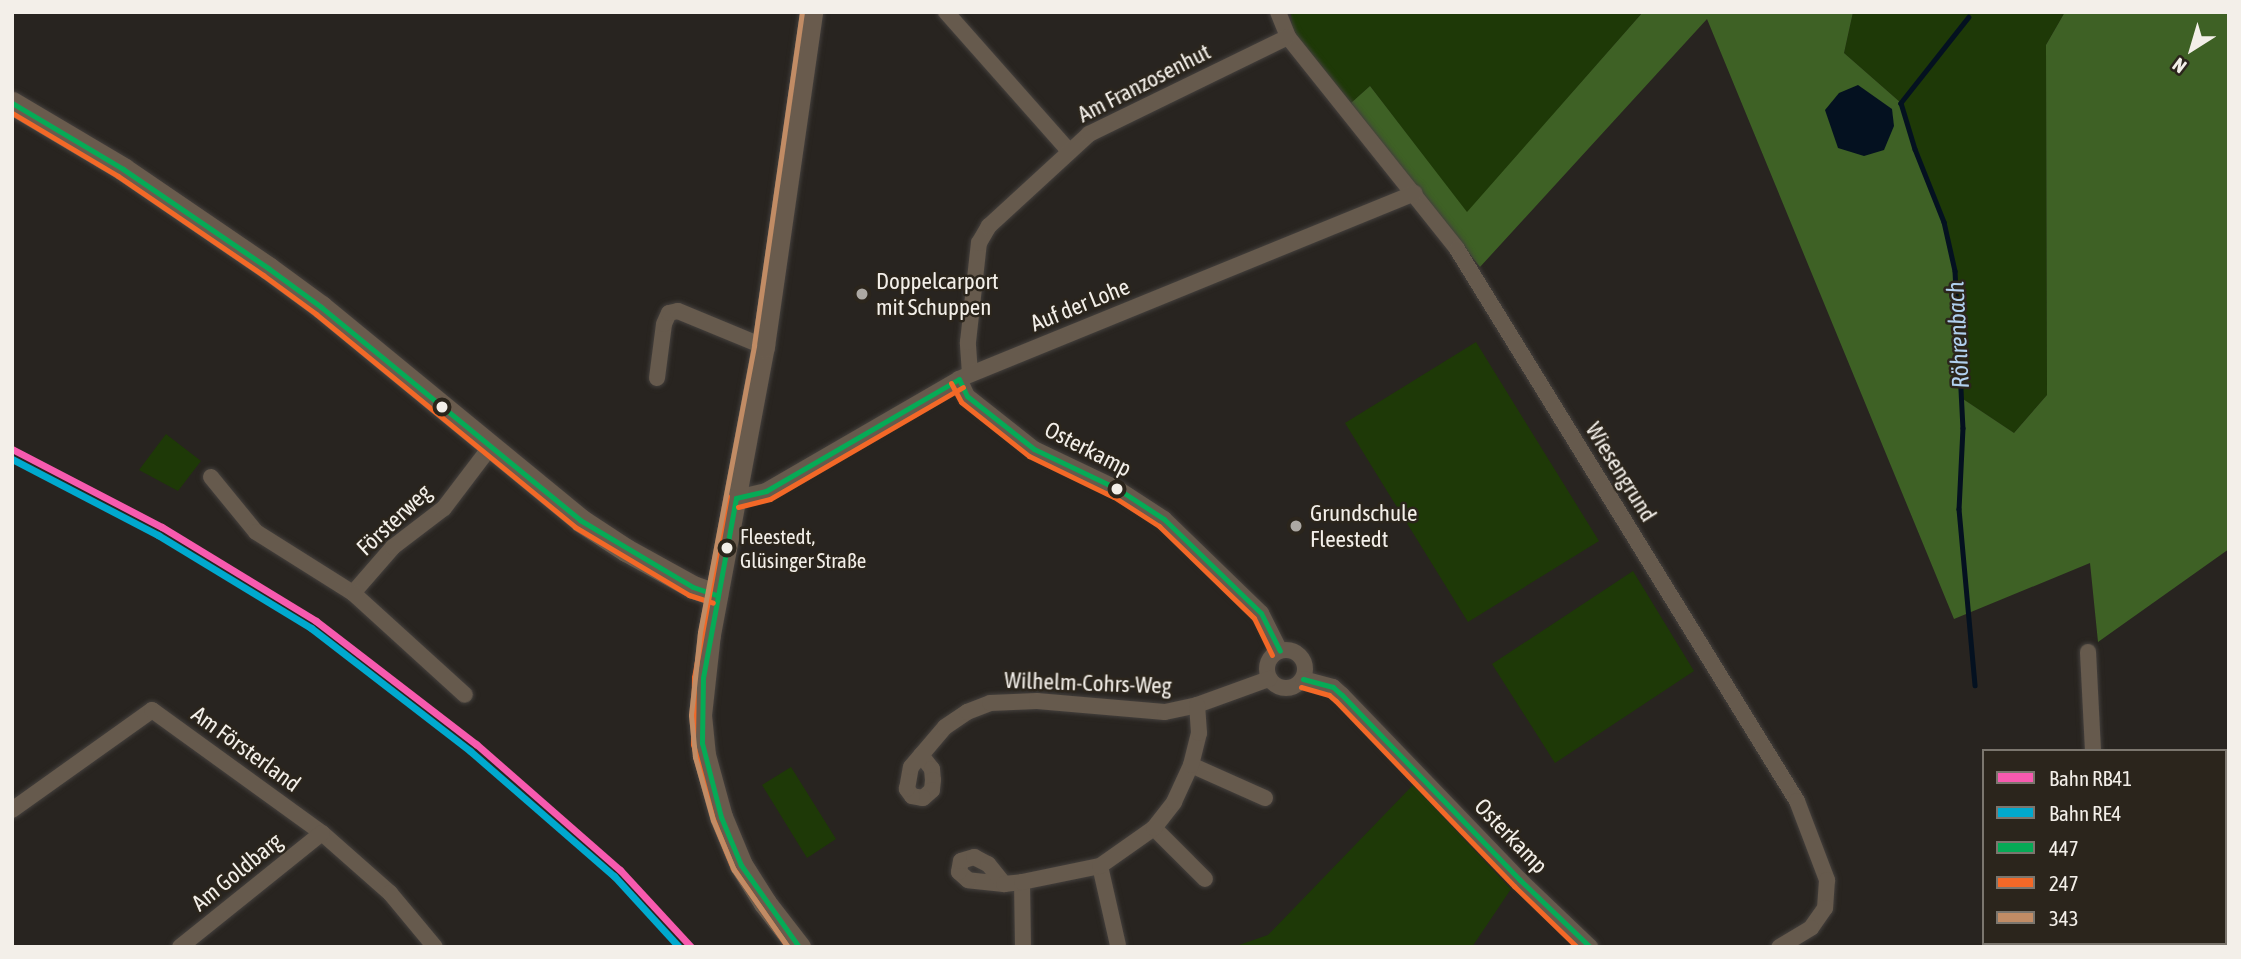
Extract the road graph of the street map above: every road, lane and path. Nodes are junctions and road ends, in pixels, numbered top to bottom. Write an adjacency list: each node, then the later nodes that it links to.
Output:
1 (811, 12): 8 (street)
2 (946, 12): 6 (street)
3 (1278, 12): 4 (street, Wiesengrund)
4 (1288, 37): 6 (street, Am Franzosenhut); 7 (street, Wiesengrund)
5 (12, 103): 11 (street)
6 (1068, 150): 9 (street, Am Franzosenhut)
7 (1415, 193): 9 (street, Auf der Lohe); 39 (street, Wiesengrund)
8 (763, 346): 10 (street); 13 (street)
9 (965, 376): 13 (street, Auf der Lohe); 16 (street, Osterkamp)
10 (657, 377)
11 (491, 446): 14 (street, Försterweg); 15 (street)
12 (211, 477): 14 (street)
13 (736, 498): 15 (street)
14 (353, 593): 20 (street)
15 (716, 596): 36 (street)
16 (1280, 651): 18 (street); 19 (street, Osterkamp)
17 (2088, 652): 22 (street)
18 (1269, 679): 19 (street, Osterkamp); 21 (street, Wilhelm-Cohrs-Weg)
19 (1303, 679): 38 (street, Osterkamp)
20 (465, 695)
21 (1198, 705): 23 (street, Wilhelm-Cohrs-Weg); 24 (street)
22 (2093, 749)
23 (921, 755)
24 (1191, 765): 25 (street); 27 (street)
25 (1265, 798)
26 (12, 810): 28 (street, Am Försterland)
27 (1154, 828): 29 (street); 30 (street)
28 (322, 833): 34 (street, Am Goldbarg); 35 (street, Am Försterland)
29 (1100, 866): 31 (street); 33 (street)
30 (1205, 879)
31 (1022, 882): 32 (street); 37 (street)
32 (1004, 884)
33 (1118, 945)
34 (180, 947)
35 (435, 947)
36 (799, 947)
37 (1023, 947)
38 (1590, 947)
39 (1779, 947)

